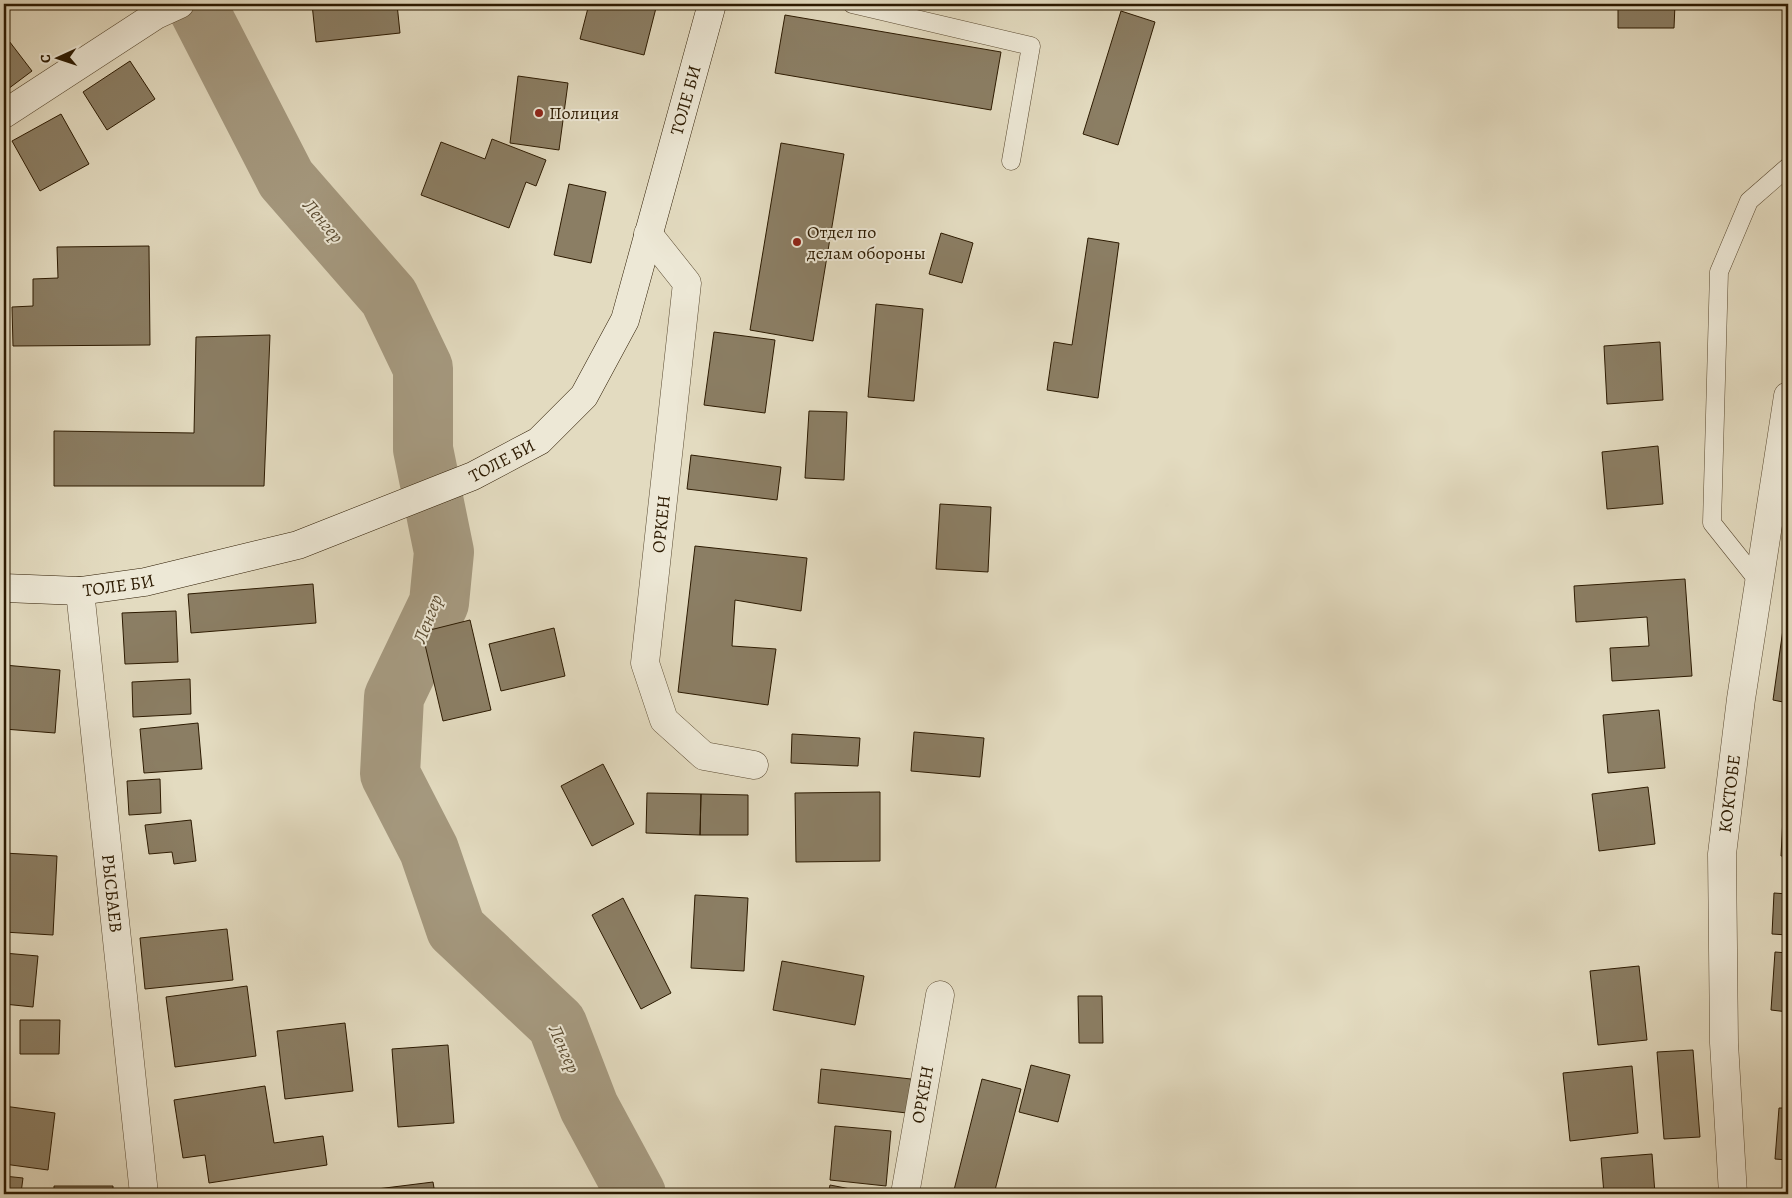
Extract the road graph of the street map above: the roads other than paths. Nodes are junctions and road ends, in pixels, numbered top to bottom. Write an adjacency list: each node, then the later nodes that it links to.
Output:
1 (180, 4): 4 (street)
2 (712, 4): 7 (street, ТОЛЕ БИ)
3 (852, 4): 5 (lane)
4 (4, 114)
5 (1011, 161)
6 (1788, 167): 9 (lane)
7 (648, 234): 11 (street, ТОЛЕ БИ); 12 (street, ОРКЕН)
8 (1788, 396): 9 (street, КОКТОБЕ)
9 (1759, 582): 16 (street, КОКТОБЕ)
10 (4, 588): 11 (street, ТОЛЕ БИ)
11 (80, 591): 14 (street, РЫСБАЕВ)
12 (754, 765)
13 (940, 995): 15 (street, ОРКЕН)
14 (144, 1194)
15 (905, 1194)
16 (1734, 1194)

